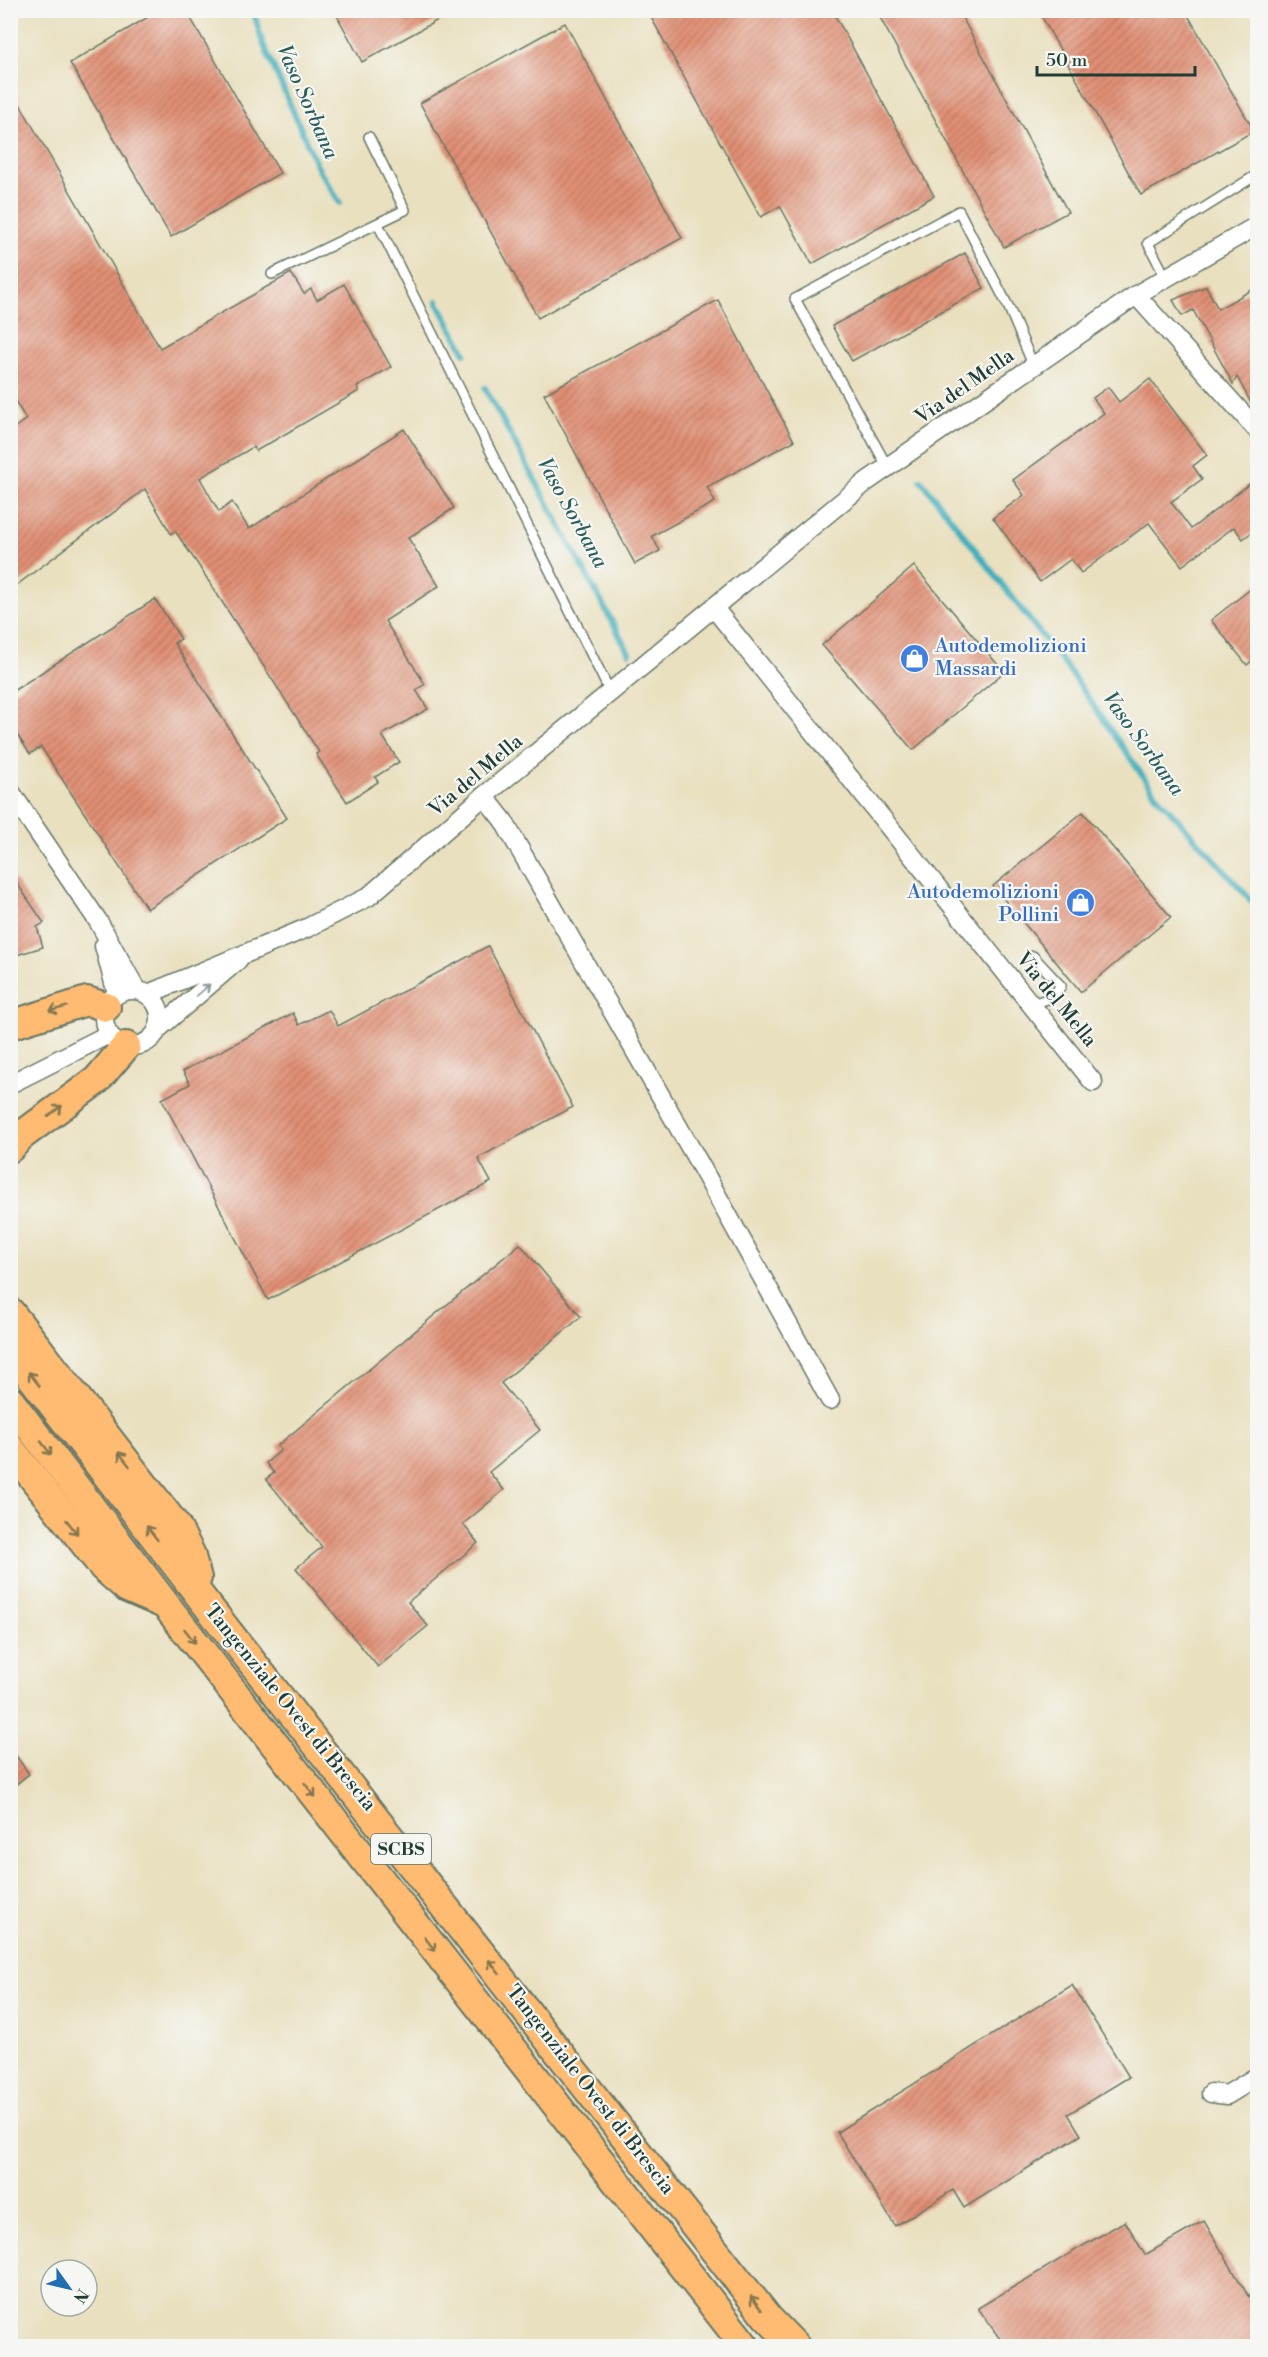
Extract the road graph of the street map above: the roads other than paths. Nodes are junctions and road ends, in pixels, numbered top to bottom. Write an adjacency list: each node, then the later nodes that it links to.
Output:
1 (369, 137): 3 (lane)
2 (1257, 174): 6 (lane)
3 (378, 224): 5 (lane); 12 (lane)
4 (1257, 225): 6 (street, Via del Mella)
5 (272, 274)
6 (1166, 278): 7 (street, Via del Mella)
7 (1136, 295): 8 (street, Via del Mella); 9 (street)
8 (1034, 367): 10 (street, Via del Mella); 10 (lane)
9 (1257, 431)
10 (888, 468): 11 (street, Via del Mella)
11 (714, 608): 12 (street, Via del Mella); 19 (street, Via del Mella)
12 (611, 694): 14 (street, Via del Mella)
13 (10, 791): 15 (street)
14 (484, 796): 16 (street, Via del Mella); 29 (street)
15 (98, 921): 18 (street); 20 (street)
16 (250, 950): 18 (street, Via del Mella); 22 (street, Via del Mella, one-way to 16)
17 (1033, 956): 19 (lane)
18 (142, 992): 20 (street, Via del Mella); 22 (street)
19 (1030, 1004): 23 (street, Via del Mella)
20 (114, 1020): 21 (main road, one-way to 21); 22 (street, Via del Mella); 24 (street); 25 (main road, one-way to 20)
21 (10, 1025)
22 (159, 1028)
23 (1094, 1082)
24 (10, 1084)
25 (10, 1148)
26 (10, 1312): 31 (main road, one-way to 26)
27 (10, 1348): 31 (main road, Tangenziale Ovest di Brescia / SCBS, one-way to 27)
28 (10, 1401): 32 (main road, Tangenziale Ovest di Brescia / SCBS, one-way to 32)
29 (830, 1401)
30 (10, 1448): 32 (main road, one-way to 32)
31 (203, 1600): 36 (main road, Tangenziale Ovest di Brescia / SCBS, one-way to 31)
32 (165, 1604): 35 (main road, Tangenziale Ovest di Brescia / SCBS, one-way to 35)
33 (1257, 2076): 34 (street)
34 (1210, 2093)
35 (745, 2346)
36 (795, 2346)

